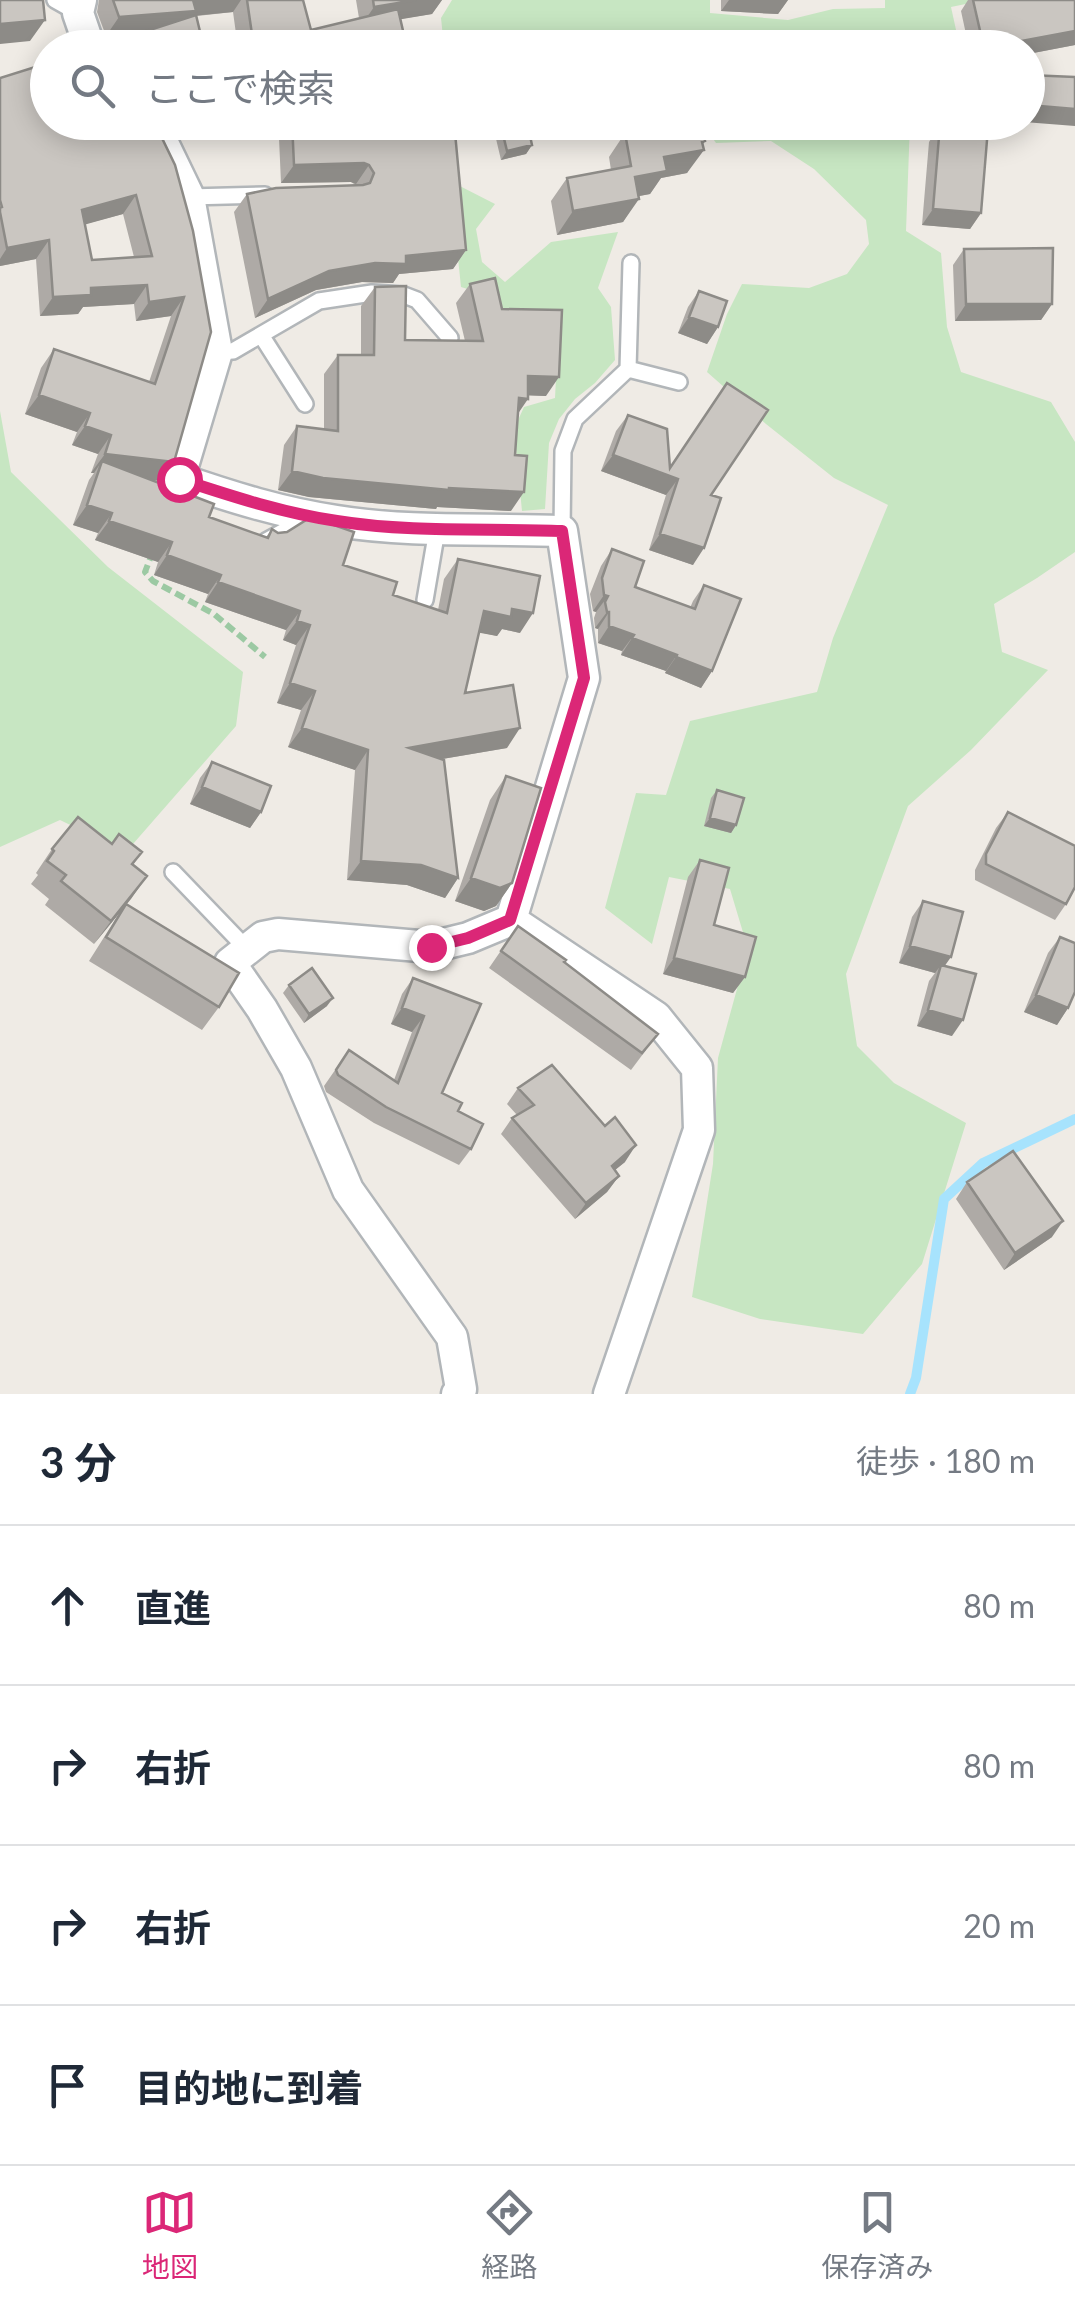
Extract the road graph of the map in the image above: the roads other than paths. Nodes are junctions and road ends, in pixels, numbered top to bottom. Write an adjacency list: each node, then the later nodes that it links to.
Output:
1 (71, 4): 2 (street)
2 (82, 30)
3 (161, 140): 5 (street)
4 (278, 194): 5 (lane)
5 (189, 197): 9 (street)
6 (630, 263): 10 (lane)
7 (261, 335): 8 (lane); 9 (lane); 12 (lane)
8 (450, 338)
9 (217, 352): 13 (street)
10 (628, 369): 11 (lane); 15 (lane)
11 (679, 382)
12 (305, 404)
13 (311, 516): 14 (street); 16 (lane)
14 (437, 530): 15 (street); 17 (lane)
15 (562, 531): 19 (street)
16 (266, 540)
17 (425, 600)
18 (173, 872): 20 (lane)
19 (510, 920): 20 (street); 22 (street)
20 (246, 948): 21 (street)
21 (457, 1394)
22 (610, 1394)

